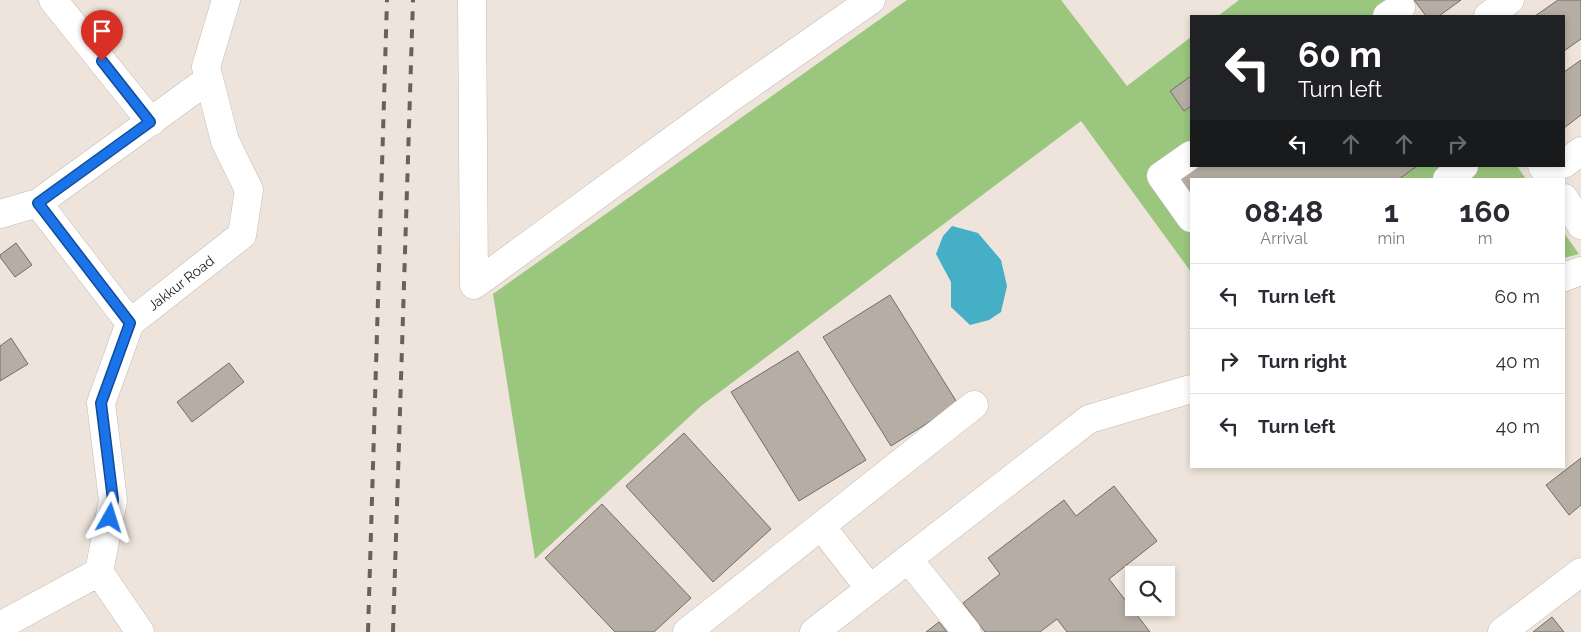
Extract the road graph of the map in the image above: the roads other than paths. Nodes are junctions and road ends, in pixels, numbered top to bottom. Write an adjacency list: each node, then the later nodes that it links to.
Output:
1 (53, 0): 8 (street)
2 (226, 0): 7 (street)
3 (472, 0): 4 (street)
4 (870, 0)
5 (1510, 0): 6 (street)
6 (1489, 15)
7 (209, 79): 8 (street); 21 (street, Jakkur Road)
8 (150, 122): 15 (street)
9 (1581, 151): 11 (street)
10 (1190, 155): 17 (street)
11 (1565, 162)
12 (1463, 167): 13 (street)
13 (1447, 178)
14 (1565, 200): 18 (street)
15 (38, 203): 16 (street); 21 (street)
16 (0, 214)
17 (1190, 217)
18 (1581, 224)
19 (1581, 271): 20 (street)
20 (1565, 277)
21 (130, 323): 26 (street)
22 (1190, 389): 25 (street)
23 (974, 405): 24 (street)
24 (821, 526): 28 (street); 32 (street)
25 (908, 559): 28 (street); 34 (street)
26 (99, 572): 29 (street); 31 (street)
27 (1581, 572): 35 (street)
28 (870, 589): 33 (street)
29 (0, 627): 30 (street)
30 (2, 632)
31 (140, 632)
32 (687, 632)
33 (814, 632)
34 (967, 632)
35 (1502, 632)

